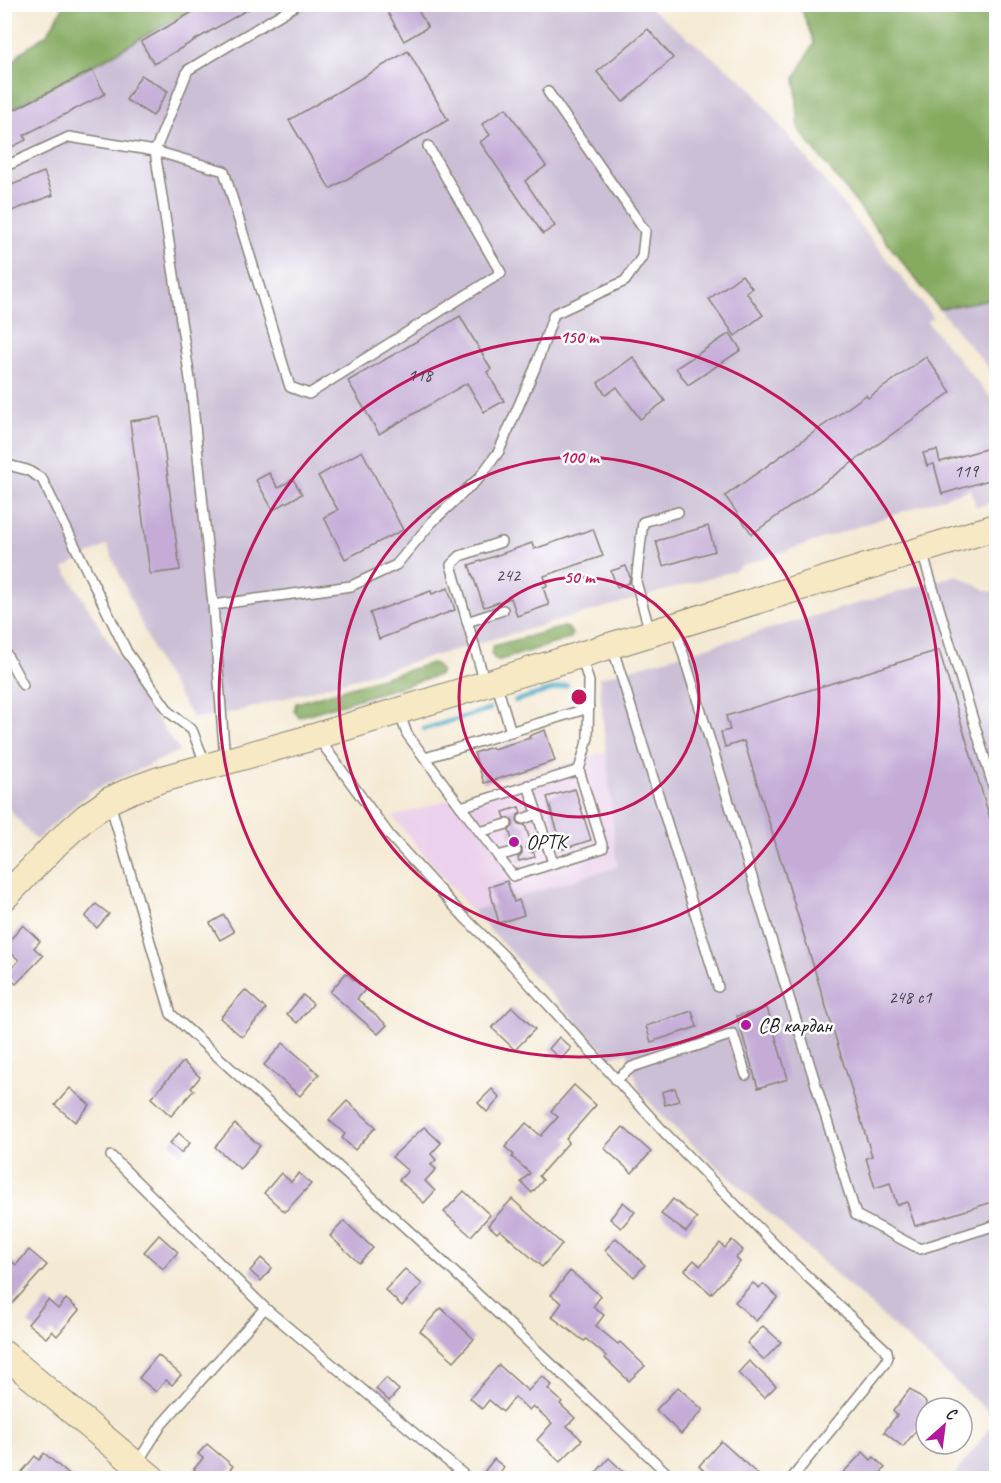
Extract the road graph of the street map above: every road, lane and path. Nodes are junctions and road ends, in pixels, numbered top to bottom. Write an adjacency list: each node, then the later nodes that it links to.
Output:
1 (298, 4): 4 (lane)
2 (548, 92): 11 (lane)
3 (428, 146): 4 (lane)
4 (155, 151): 5 (lane); 11 (lane)
5 (4, 167)
6 (4, 464): 26 (lane)
7 (678, 512): 15 (lane)
8 (996, 526): 10 (street)
9 (501, 542): 13 (lane)
10 (921, 549): 14 (street); 29 (lane)
11 (213, 605): 26 (lane)
12 (503, 610): 13 (lane)
13 (467, 622): 19 (lane)
14 (674, 625): 15 (street); 46 (lane)
15 (650, 632): 16 (street)
16 (611, 644): 18 (street); 42 (lane)
17 (4, 650): 20 (lane)
18 (580, 654): 19 (street); 21 (lane)
19 (490, 681): 22 (street); 23 (lane)
20 (22, 685)
21 (589, 708): 23 (lane); 27 (lane)
22 (399, 709): 24 (street); 25 (lane)
23 (511, 732): 25 (lane)
24 (316, 736): 26 (street); 44 (lane)
25 (425, 758): 31 (lane)
26 (216, 765): 30 (street)
27 (579, 770): 28 (lane); 40 (lane)
28 (528, 785): 31 (lane); 32 (lane)
29 (996, 795)
30 (110, 800): 41 (street); 51 (lane)
31 (461, 807): 35 (lane)
32 (537, 814): 33 (lane); 36 (lane)
33 (523, 819)
34 (507, 824): 35 (lane)
35 (480, 832): 39 (lane)
36 (546, 842): 37 (lane); 40 (lane)
37 (532, 846)
38 (516, 851): 39 (lane)
39 (498, 856): 40 (lane)
40 (553, 863)
41 (4, 898)
42 (718, 987)
43 (746, 1075): 44 (lane)
44 (616, 1080): 52 (lane)
45 (111, 1156): 47 (lane)
46 (996, 1225)
47 (265, 1308): 49 (lane); 50 (lane)
48 (4, 1354): 49 (street)
49 (144, 1472)
50 (463, 1474)
51 (672, 1479)
52 (792, 1479)

